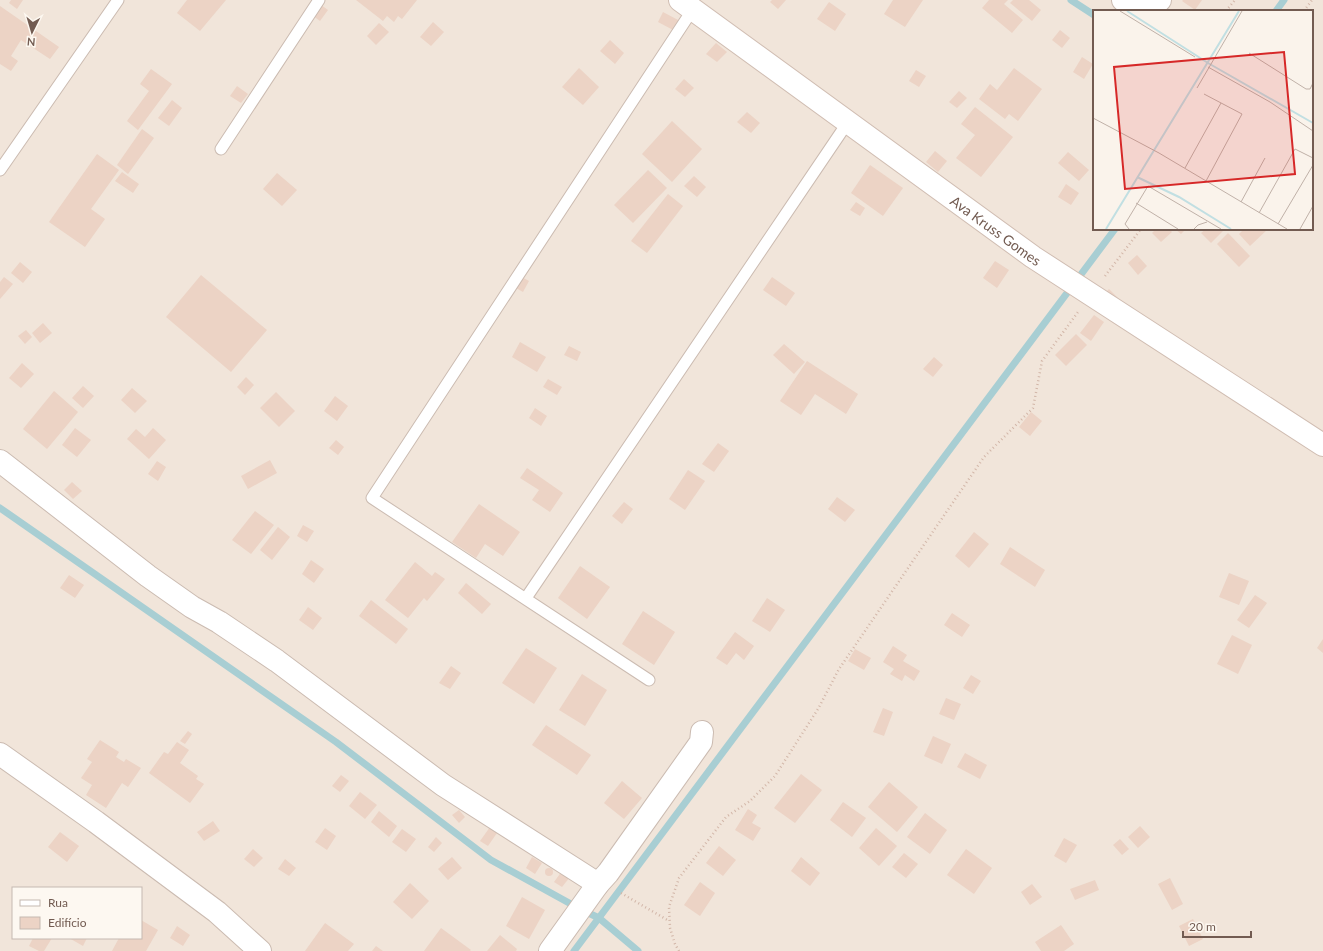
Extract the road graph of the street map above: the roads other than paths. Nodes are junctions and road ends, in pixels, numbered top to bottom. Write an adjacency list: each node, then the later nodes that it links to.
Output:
1 (118, 0): 8 (lane)
2 (319, 0): 7 (lane)
3 (1123, 0): 4 (street)
4 (1160, 0)
5 (686, 5): 6 (street, Ava Kruss Gomes); 11 (lane)
6 (848, 122): 9 (street, Ava Kruss Gomes); 11 (lane)
7 (220, 149)
8 (0, 170)
9 (1323, 445)
10 (0, 461): 15 (street)
11 (526, 598): 12 (lane)
12 (649, 680)
13 (702, 732): 15 (street)
14 (0, 754): 16 (street)
15 (598, 884): 17 (street)
16 (260, 951)
17 (550, 951)

